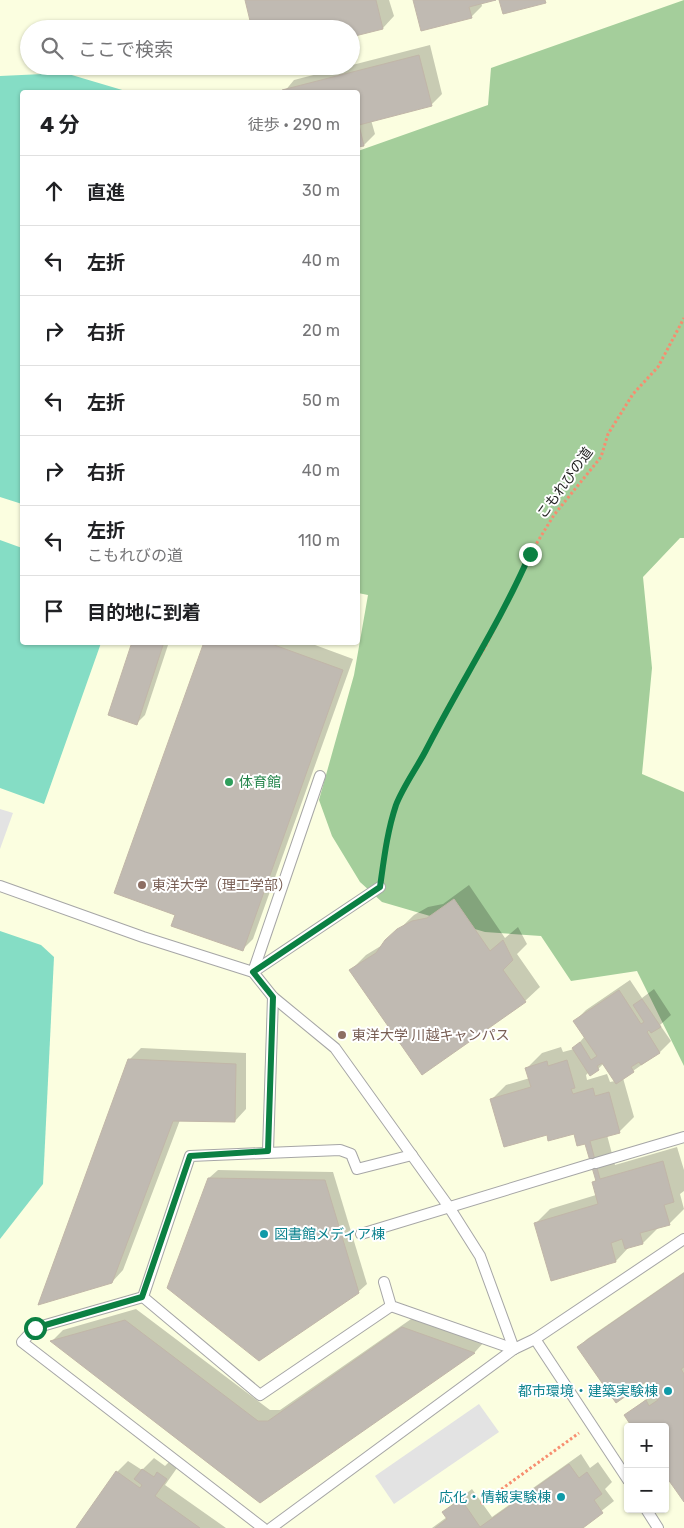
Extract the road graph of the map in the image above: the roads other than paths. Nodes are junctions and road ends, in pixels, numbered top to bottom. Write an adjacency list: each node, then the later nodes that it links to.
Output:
1 (320, 776): 4 (lane)
2 (0, 886): 4 (lane)
3 (380, 887): 4 (lane)
4 (253, 972): 5 (lane)
5 (273, 997): 7 (lane); 8 (lane)
6 (684, 1137): 9 (lane)
7 (268, 1151): 8 (lane); 13 (lane)
8 (412, 1155): 9 (lane)
9 (449, 1208): 10 (lane); 16 (lane)
10 (361, 1234)
11 (684, 1239): 15 (lane)
12 (384, 1282): 14 (lane)
13 (142, 1297): 14 (lane); 20 (lane)
14 (391, 1306): 16 (lane)
15 (535, 1339): 16 (lane); 17 (lane)
16 (514, 1349): 19 (lane)
17 (624, 1474)
18 (649, 1513): 22 (lane)
19 (285, 1524): 21 (lane)
20 (263, 1528)
21 (271, 1528)
22 (658, 1528)

